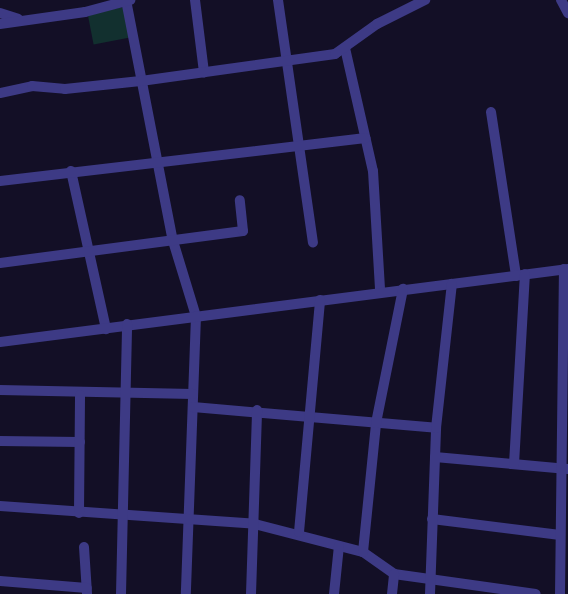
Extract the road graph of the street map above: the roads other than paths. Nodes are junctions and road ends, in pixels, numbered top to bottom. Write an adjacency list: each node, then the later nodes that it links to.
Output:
1 (127, 0): 8 (street); 13 (street)
2 (195, 0): 12 (street)
3 (278, 0): 11 (street)
4 (425, 0): 10 (street)
5 (561, 0): 7 (street)
6 (0, 13): 8 (street)
7 (568, 14)
8 (22, 20): 9 (street)
9 (0, 24)
10 (345, 48): 11 (street); 16 (street)
11 (289, 60): 12 (street); 17 (street)
12 (204, 72): 13 (street)
13 (140, 81): 14 (street); 18 (street)
14 (0, 93)
15 (491, 112): 27 (street)
16 (366, 138): 17 (street); 30 (street)
17 (298, 143): 18 (street); 23 (street)
18 (156, 161): 19 (street); 22 (street)
19 (71, 171): 20 (street); 24 (street)
20 (0, 181)
21 (240, 200): 22 (street)
22 (173, 241): 24 (street); 32 (street)
23 (313, 242)
24 (89, 253): 25 (street); 34 (street)
25 (0, 263)
26 (566, 269): 27 (street); 49 (street)
27 (520, 275): 28 (street); 48 (street)
28 (452, 284): 29 (street); 44 (street)
29 (403, 289): 30 (street); 43 (street)
30 (380, 290): 31 (street)
31 (320, 300): 32 (street); 42 (street)
32 (196, 316): 33 (street); 38 (street)
33 (127, 324): 34 (street); 37 (street)
34 (106, 330): 35 (street)
35 (0, 342)
36 (0, 390): 39 (street)
37 (126, 394): 38 (street); 39 (street); 53 (street)
38 (194, 394): 40 (street)
39 (80, 395): 46 (street)
40 (193, 407): 41 (street); 54 (street)
41 (257, 410): 42 (street); 56 (street)
42 (306, 415): 43 (street); 57 (street)
43 (376, 423): 44 (street); 61 (street)
44 (436, 428): 47 (street)
45 (0, 441): 46 (street)
46 (80, 442): 51 (street)
47 (434, 457): 48 (street); 55 (street)
48 (514, 464): 49 (street)
49 (565, 469): 52 (street)
50 (0, 506): 51 (street)
51 (79, 513): 53 (street)
52 (564, 515): 58 (street)
53 (126, 516): 54 (street); 66 (street)
54 (189, 518): 56 (street); 67 (street)
55 (432, 519): 58 (street); 63 (street)
56 (255, 524): 57 (street); 68 (street)
57 (299, 532): 59 (street)
58 (560, 535): 73 (street)
59 (339, 546): 61 (street); 69 (street)
60 (84, 547): 65 (street)
61 (363, 552): 62 (street)
62 (394, 574): 63 (street); 70 (street)
63 (431, 577): 71 (street); 72 (street)
64 (0, 581): 65 (street)
65 (87, 591)
66 (121, 594)
67 (186, 594)
68 (251, 594)
69 (334, 594)
70 (392, 594)
71 (430, 594)
72 (536, 594)
73 (560, 594)

